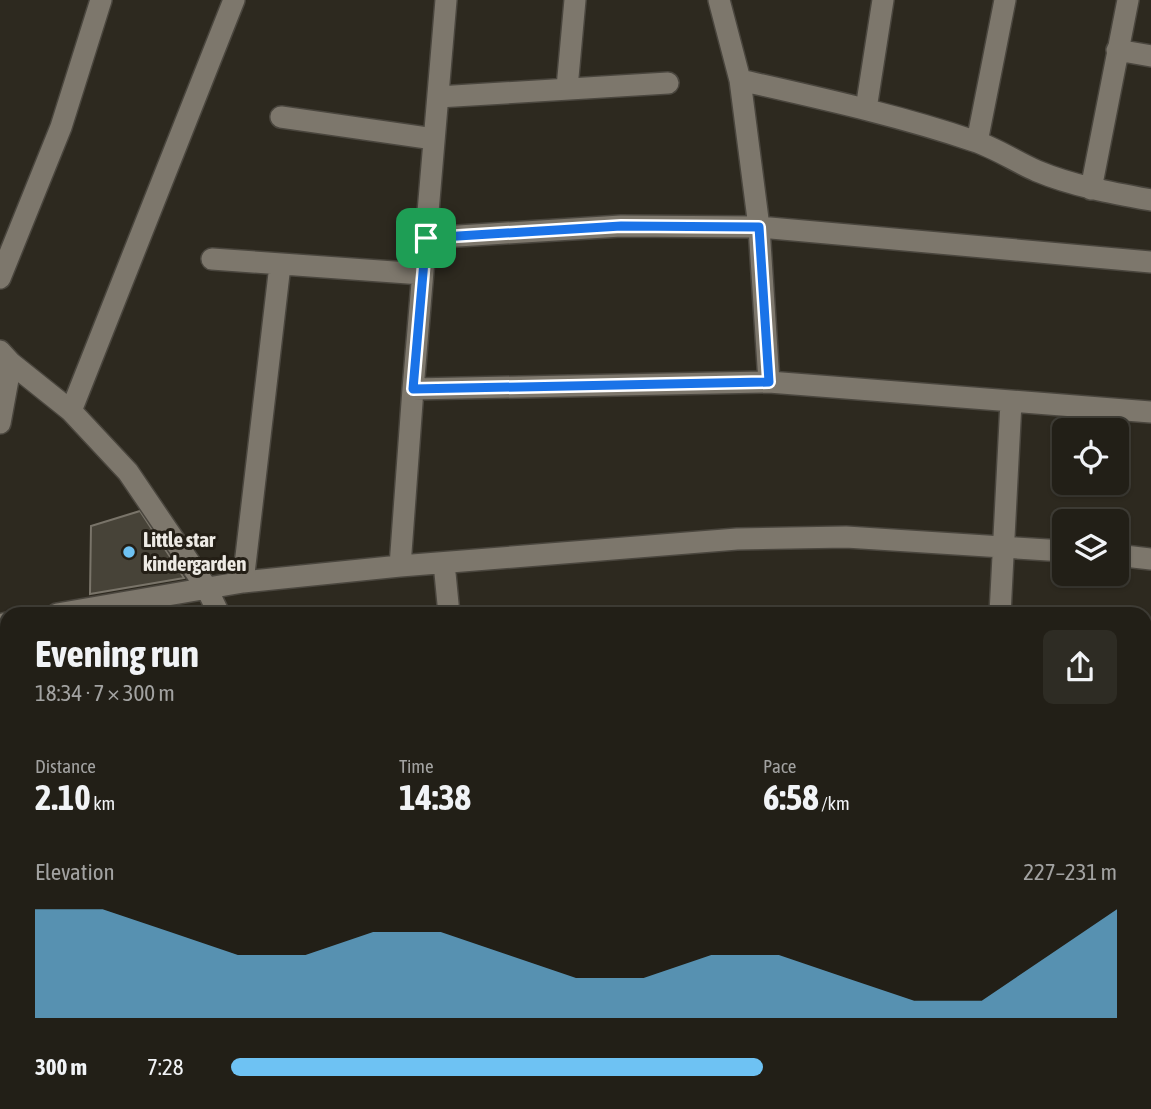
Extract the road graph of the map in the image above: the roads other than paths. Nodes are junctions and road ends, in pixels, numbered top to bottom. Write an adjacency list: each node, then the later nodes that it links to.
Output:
1 (101, 0): 27 (street)
2 (234, 0): 32 (street)
3 (446, 0): 14 (street)
4 (575, 0): 13 (street)
5 (719, 0): 11 (street)
6 (883, 0): 15 (street)
7 (1005, 0): 18 (street)
8 (1128, 0): 9 (street)
9 (1117, 50): 10 (street); 19 (street)
10 (1151, 56)
11 (740, 80): 15 (street); 21 (street)
12 (668, 83): 13 (street)
13 (568, 88): 14 (street)
14 (438, 97): 17 (street)
15 (866, 109): 18 (street)
16 (281, 117): 17 (street)
17 (435, 139): 22 (street)
18 (977, 142): 19 (street)
19 (1091, 189): 20 (street)
20 (1151, 200)
21 (759, 227): 22 (street); 24 (street); 29 (street)
22 (426, 238): 26 (street)
23 (212, 259): 25 (street)
24 (1151, 262)
25 (280, 265): 26 (street); 41 (street)
26 (422, 274): 30 (street)
27 (0, 278)
28 (5, 357): 32 (street); 34 (street)
29 (769, 382): 30 (street); 31 (street)
30 (413, 389): 40 (street)
31 (1011, 401): 33 (street); 35 (street)
32 (71, 411): 42 (street)
33 (1151, 412)
34 (0, 423)
35 (1003, 547): 36 (street); 39 (street); 46 (street)
36 (1052, 550)
37 (1129, 556): 38 (street)
38 (1151, 559)
39 (444, 563): 40 (street); 45 (street)
40 (400, 566): 41 (street)
41 (243, 582): 42 (street)
42 (206, 587): 43 (street); 44 (street)
43 (96, 607)
44 (216, 607)
45 (448, 607)
46 (999, 607)

